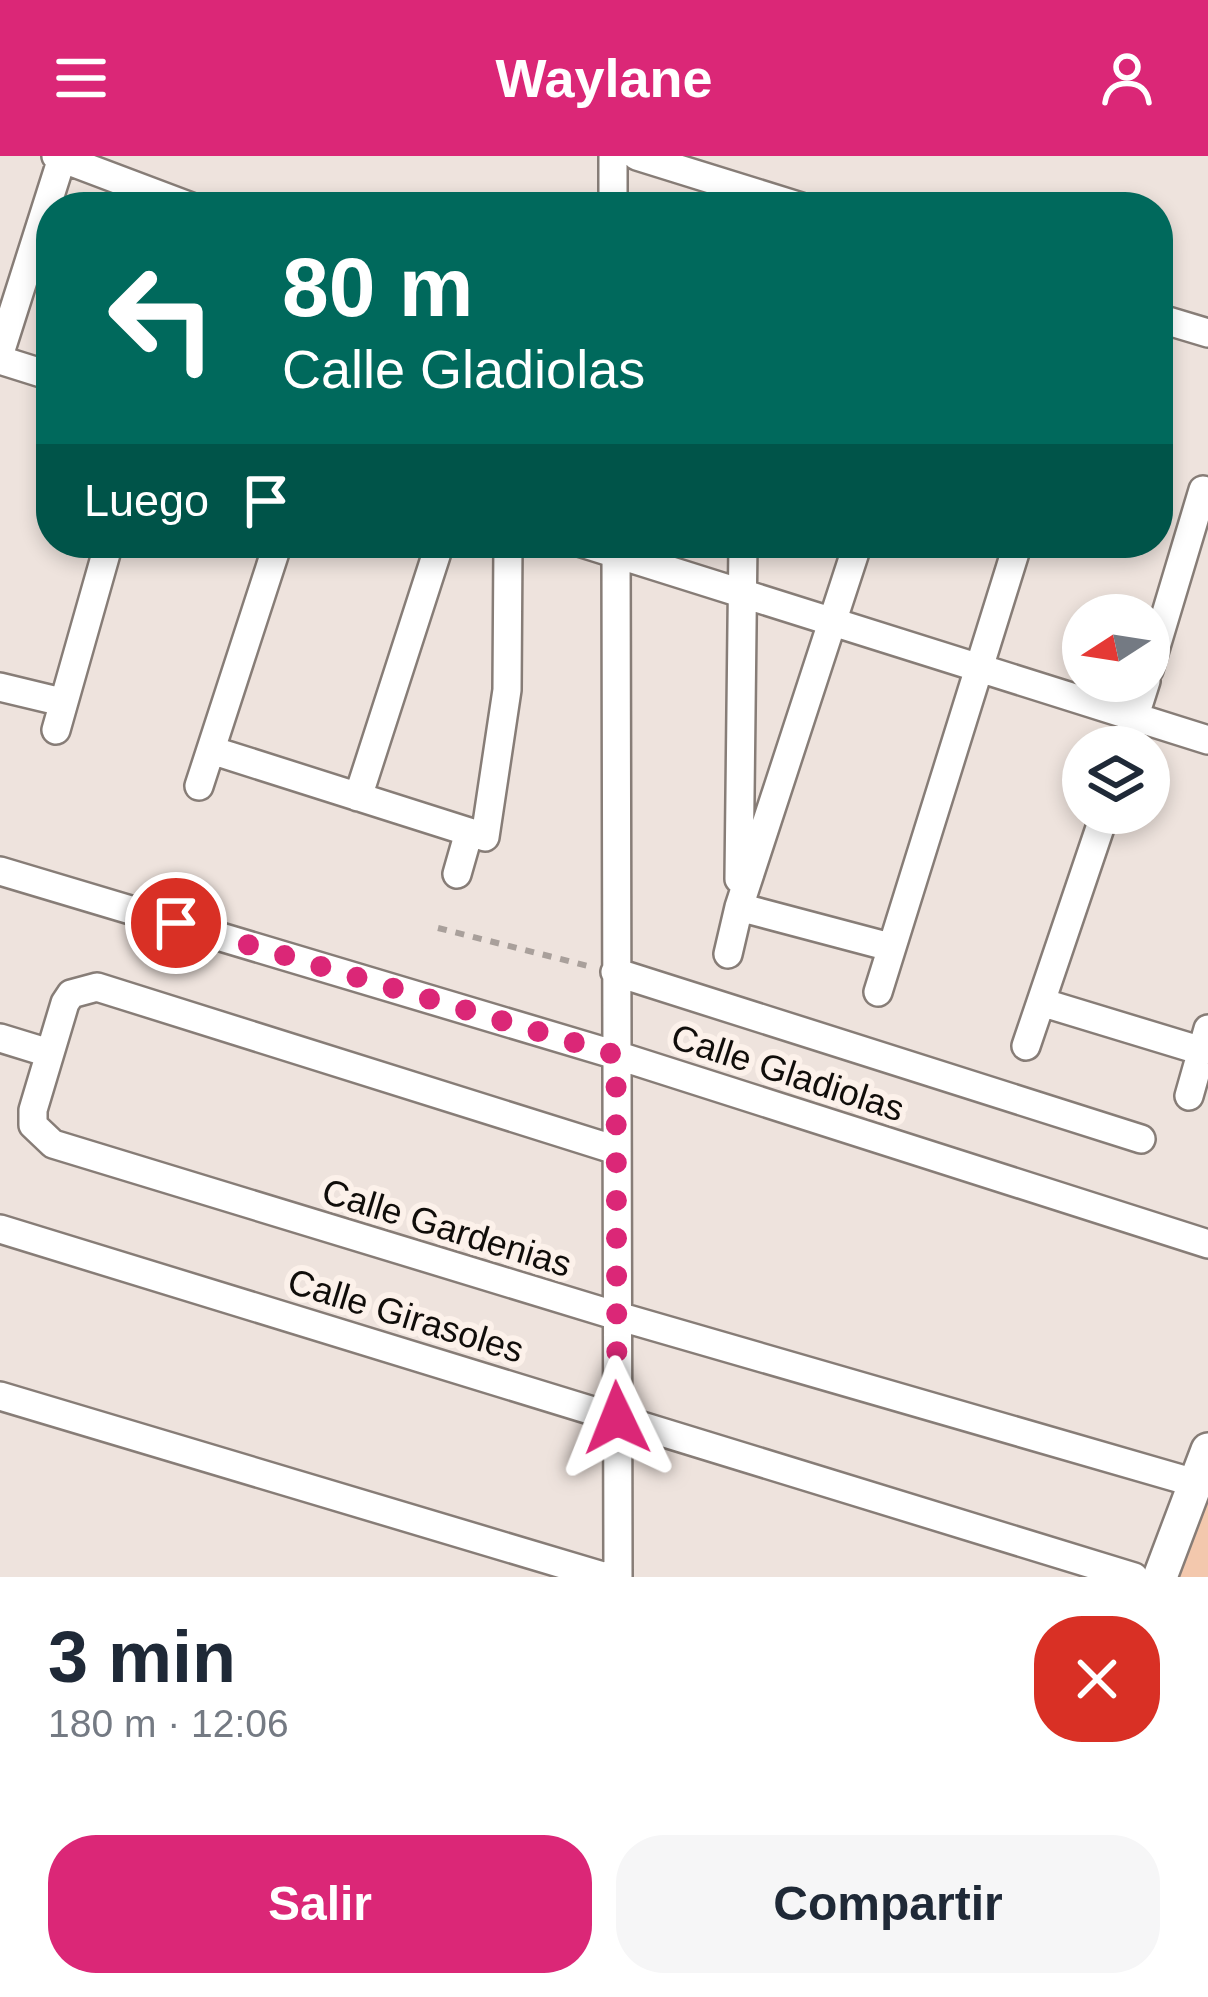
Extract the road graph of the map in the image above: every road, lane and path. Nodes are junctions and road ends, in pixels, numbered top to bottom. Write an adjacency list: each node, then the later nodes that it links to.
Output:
1 (613, 156): 6 (street)
2 (637, 156): 7 (street)
3 (59, 157): 4 (street); 5 (street)
4 (49, 192)
5 (151, 192)
6 (613, 192)
7 (753, 192)
8 (36, 235): 11 (street)
9 (1173, 322): 10 (street)
10 (1208, 333)
11 (0, 357): 12 (street)
12 (36, 370)
13 (1203, 490): 14 (street)
14 (1200, 529): 25 (street)
15 (105, 558): 29 (street)
16 (273, 558): 35 (street)
17 (435, 558): 37 (street)
18 (508, 558): 39 (street)
19 (616, 558): 46 (street)
20 (644, 558): 24 (street)
21 (744, 558): 24 (street)
22 (854, 558): 26 (street)
23 (1013, 558): 27 (street)
24 (746, 595): 26 (street); 42 (street)
25 (1170, 612)
26 (834, 623): 27 (street); 42 (street)
27 (979, 668): 31 (street); 44 (street)
28 (0, 687): 29 (street)
29 (62, 702): 33 (street)
30 (1140, 702): 31 (street)
31 (1135, 717): 32 (street); 34 (street)
32 (1132, 726)
33 (56, 730)
34 (1208, 740)
35 (211, 750): 36 (street); 37 (street)
36 (199, 786)
37 (358, 797): 39 (street)
38 (1098, 834): 48 (street)
39 (477, 835): 41 (street)
40 (0, 871): 53 (street, Calle Gladiolas)
41 (457, 874)
42 (739, 908): 44 (street); 45 (street)
43 (438, 928): 46 (path)
44 (890, 947): 47 (street)
45 (728, 954)
46 (615, 972): 53 (street); 55 (street)
47 (878, 992)
48 (1044, 1003): 50 (street); 51 (street)
49 (0, 1038): 52 (street)
50 (1205, 1040): 54 (street)
51 (1026, 1046)
52 (49, 1052): 56 (street, Calle Gardenias); 59 (street, Calle Gardenias)
53 (616, 1055): 56 (street); 58 (street, Calle Gladiolas)
54 (1189, 1096)
55 (1142, 1139)
56 (616, 1150): 59 (street)
57 (0, 1229): 61 (street, Calle Girasoles)
58 (1208, 1244)
59 (614, 1315): 61 (street); 63 (street, Calle Gardenias)
60 (0, 1396): 64 (street)
61 (617, 1418): 65 (street); 66 (street, Calle Girasoles)
62 (1208, 1450): 63 (street)
63 (1196, 1483): 67 (street)
64 (606, 1577)
65 (618, 1577)
66 (1134, 1577)
67 (1160, 1577)

